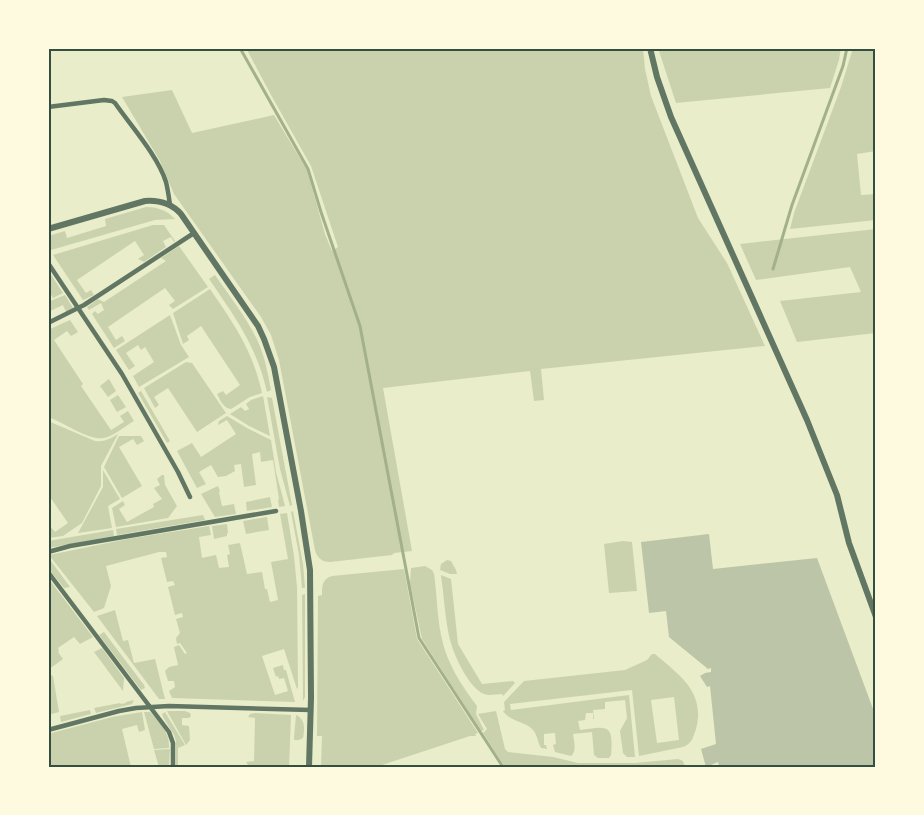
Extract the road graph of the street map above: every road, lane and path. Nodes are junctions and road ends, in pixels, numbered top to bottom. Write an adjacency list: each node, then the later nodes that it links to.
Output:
1 (650, 48): 13 (street)
2 (48, 107): 3 (street)
3 (170, 205): 4 (street); 5 (street)
4 (48, 229)
5 (194, 232): 7 (street); 15 (street)
6 (48, 263): 7 (street)
7 (78, 309): 8 (street); 9 (street)
8 (48, 323)
9 (190, 496)
10 (276, 511): 11 (street)
11 (48, 552)
12 (48, 572): 14 (street)
13 (876, 617)
14 (150, 707): 15 (street); 16 (street); 17 (street)
15 (311, 710): 18 (street)
16 (48, 729)
17 (172, 767)
18 (309, 767)

